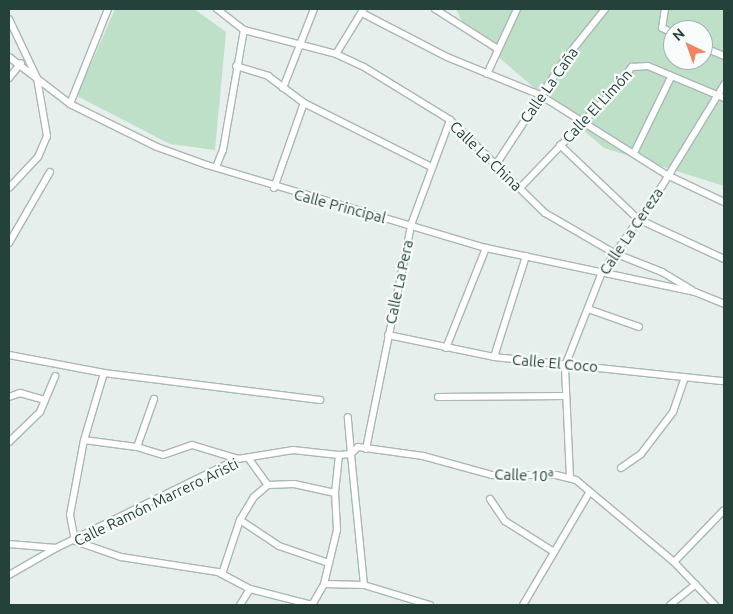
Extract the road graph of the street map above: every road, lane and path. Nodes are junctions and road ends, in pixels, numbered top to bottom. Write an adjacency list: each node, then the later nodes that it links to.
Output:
1 (108, 9): 27 (street)
2 (217, 9): 7 (street, Calle La China)
3 (314, 9): 11 (street)
4 (435, 9): 12 (street)
5 (516, 9): 12 (street)
6 (605, 9): 24 (street, Calle La Caña)
7 (224, 10): 10 (street, Calle La China)
8 (363, 11): 13 (street); 18 (street)
9 (9, 19): 15 (street, Calle Principal)
10 (244, 30): 11 (street, Calle La China); 17 (street)
11 (300, 43): 13 (street, Calle La China); 23 (street)
12 (498, 49): 18 (street)
13 (336, 54): 28 (street, Calle La China)
14 (9, 57): 16 (street)
15 (25, 58): 16 (street); 21 (street, Calle Principal)
16 (20, 65): 20 (street); 21 (street)
17 (236, 66): 23 (street); 34 (street)
18 (487, 74): 24 (street)
19 (671, 77): 25 (street, Calle El Limón); 29 (street, Calle El Limón); 31 (street)
20 (9, 78)
21 (37, 78): 27 (street, Calle Principal); 37 (street)
22 (724, 85): 25 (street, Calle La Cereza)
23 (284, 88): 26 (street)
24 (540, 95): 29 (street); 32 (street, Calle La Caña)
25 (721, 96): 36 (street, Calle La Cereza)
26 (304, 103): 33 (street); 38 (street)
27 (70, 104): 34 (street, Calle Principal)
28 (450, 120): 32 (street, Calle La China); 33 (street, Calle La Pera)
29 (584, 120): 30 (street, Calle El Limón); 31 (street)
30 (560, 145): 39 (street, Calle El Limón); 41 (street)
31 (634, 153): 36 (street)
32 (496, 163): 39 (street, Calle La China)
33 (431, 167): 42 (street, Calle La Pera)
34 (216, 168): 38 (street, Calle Principal)
35 (50, 172): 43 (street)
36 (667, 175): 40 (street); 41 (street, Calle La Cereza)
37 (9, 188)
38 (274, 188): 42 (street, Calle Principal)
39 (520, 188): 45 (street, Calle La China)
40 (724, 202)
41 (638, 219): 45 (street, Calle La Cereza); 47 (street)
42 (411, 225): 44 (street, Calle Principal); 53 (street, Calle La Pera)
43 (9, 243)
44 (486, 248): 46 (street, Calle Principal); 54 (street)
45 (614, 253): 48 (street, Calle La Cereza); 49 (street, Calle La China)
46 (526, 256): 48 (street, Calle Principal); 56 (street)
47 (724, 259)
48 (602, 272): 49 (street, Calle Principal); 51 (street, Calle La Cereza)
49 (695, 292): 50 (street, Calle Principal)
50 (724, 304)
51 (588, 309): 52 (street); 57 (street, Calle La Cereza)
52 (639, 327)
53 (388, 336): 54 (street, Calle El Coco); 72 (street, Calle La Pera)
54 (446, 348): 56 (street, Calle El Coco)
55 (9, 355): 58 (street)
56 (494, 357): 57 (street, Calle El Coco)
57 (565, 366): 60 (street, Calle El Coco); 62 (street, Calle La Cereza)
58 (104, 373): 67 (street); 69 (street)
59 (55, 376): 66 (street)
60 (685, 378): 61 (street, Calle El Coco); 77 (street)
61 (724, 382)
62 (566, 396): 63 (street); 78 (street, Calle La Cereza)
63 (438, 397)
64 (9, 398): 66 (street)
65 (154, 399): 71 (street)
66 (45, 400): 70 (street)
67 (320, 400)
68 (348, 417): 73 (street)
69 (84, 440): 71 (street); 85 (street)
70 (9, 442)
71 (138, 447): 75 (street)
72 (366, 449): 73 (street, Calle 10ª); 78 (street, Calle 10ª)
73 (351, 454): 74 (street, Calle Ramón Marrero Aristi); 95 (street)
74 (339, 455): 76 (street, Calle Ramón Marrero Aristi); 81 (street)
75 (238, 459): 76 (street, Calle Ramón Marrero Aristi); 85 (street, Calle Ramón Marrero Aristi)
76 (249, 459): 79 (street)
77 (621, 468)
78 (570, 478): 80 (street, Calle 10ª)
79 (268, 485): 81 (street); 84 (street)
80 (589, 492): 88 (street); 89 (street, Calle 10ª)
81 (335, 493): 90 (street)
82 (490, 499): 88 (street)
83 (724, 510): 89 (street)
84 (240, 520): 90 (street); 91 (street)
85 (75, 541): 87 (street, Calle Ramón Marrero Aristi); 91 (street)
86 (9, 544): 87 (street)
87 (56, 548): 92 (street, Calle Ramón Marrero Aristi)
88 (554, 552): 100 (street)
89 (674, 562): 94 (street, Calle 10ª)
90 (329, 563): 93 (street)
91 (222, 574): 96 (street)
92 (9, 575)
93 (324, 584): 95 (street); 98 (street)
94 (696, 584): 101 (street); 102 (street, Calle 10ª)
95 (364, 585): 99 (street)
96 (250, 589): 97 (street); 98 (street)
97 (240, 605)
98 (312, 605)
99 (430, 605)
100 (523, 605)
101 (670, 605)
102 (715, 605)

